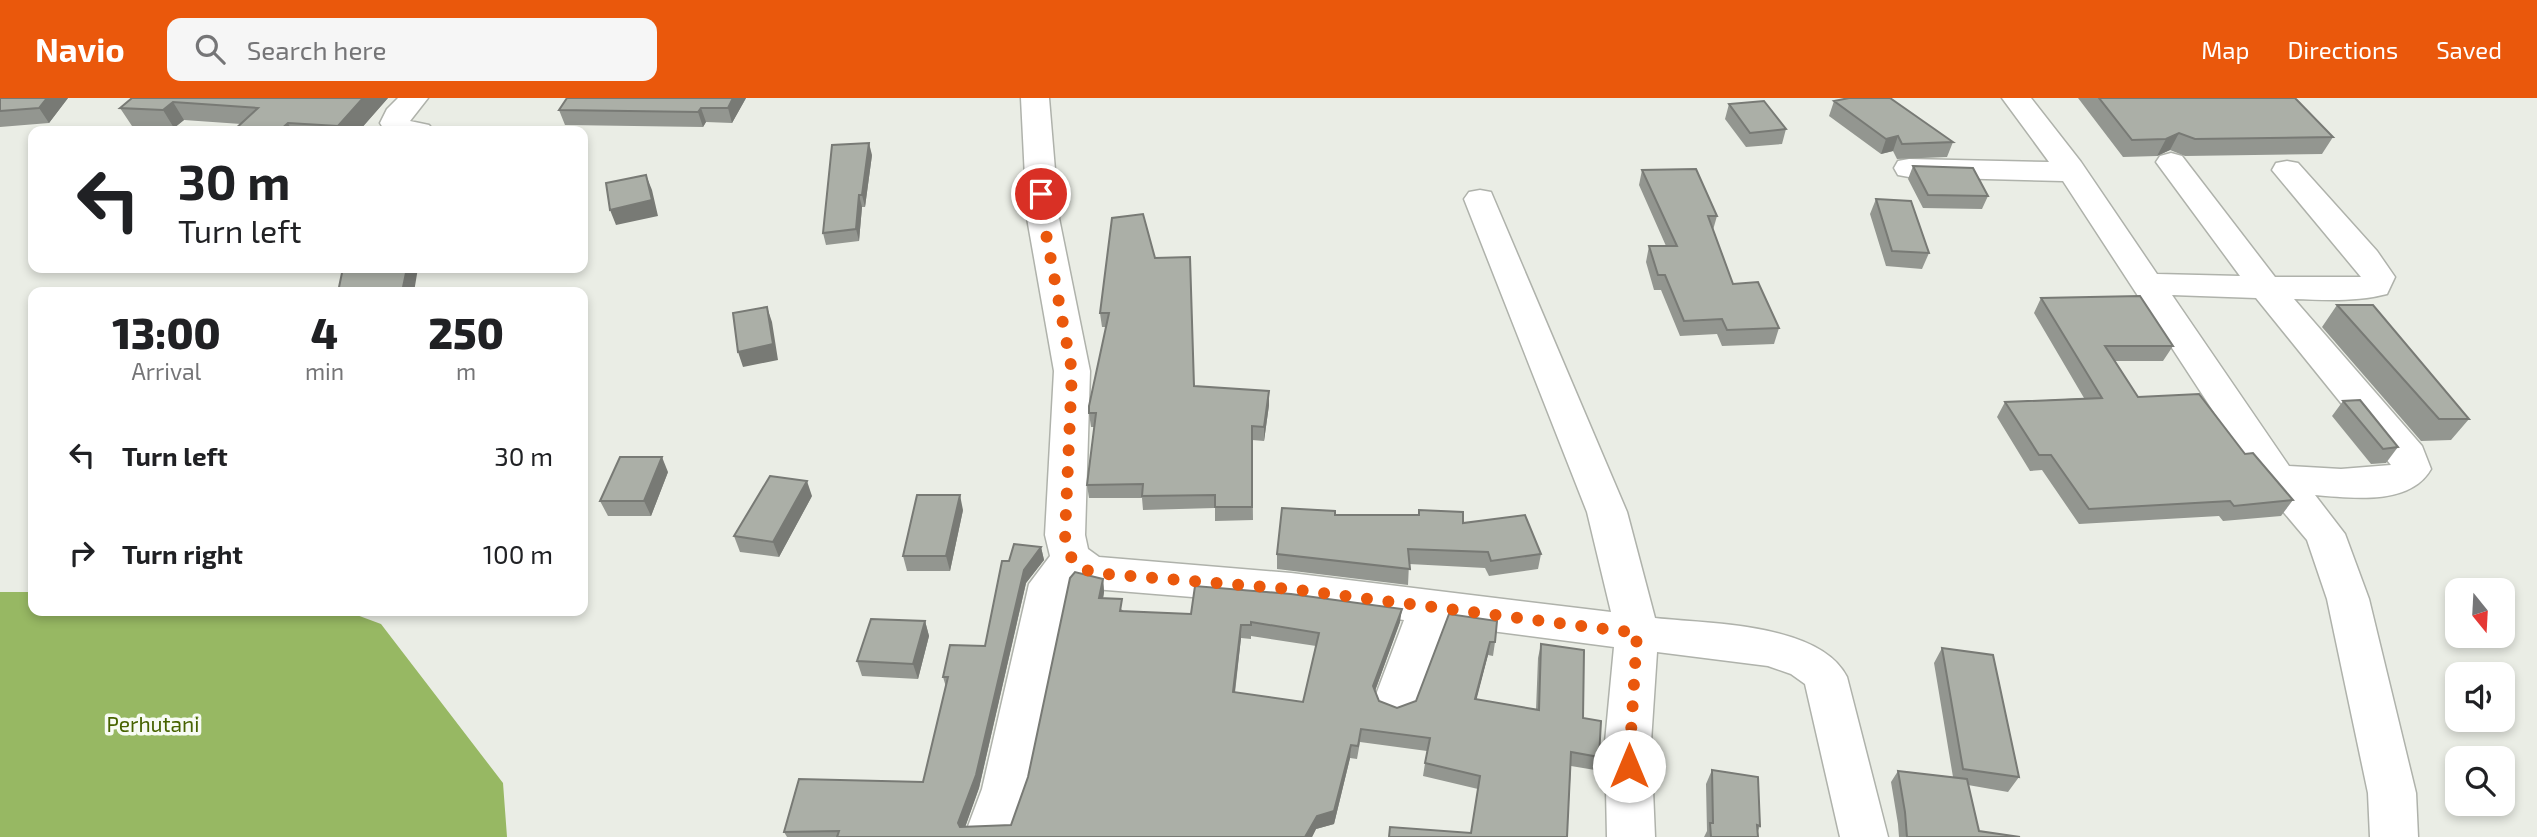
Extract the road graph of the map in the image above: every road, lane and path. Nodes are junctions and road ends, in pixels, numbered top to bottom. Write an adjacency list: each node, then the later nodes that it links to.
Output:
1 (414, 98): 4 (street)
2 (1035, 98): 13 (street)
3 (2016, 98): 8 (street)
4 (397, 126)
5 (2171, 162): 11 (street)
6 (1909, 167): 8 (street)
7 (2287, 170): 11 (street)
8 (2072, 172): 10 (street)
9 (1480, 199): 15 (street)
10 (2146, 284): 11 (street); 12 (street)
11 (2266, 288): 12 (street)
12 (2278, 479): 20 (street)
13 (1072, 559): 14 (street); 17 (street)
14 (1430, 607): 15 (street); 16 (street)
15 (1637, 633): 18 (street); 19 (street)
16 (1396, 700)
17 (988, 837)
18 (1631, 837)
19 (1864, 837)
20 (2394, 837)

